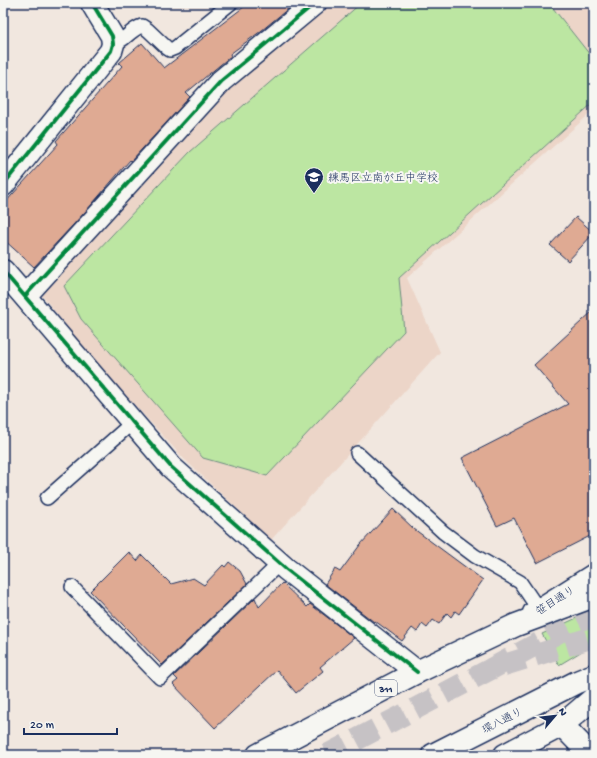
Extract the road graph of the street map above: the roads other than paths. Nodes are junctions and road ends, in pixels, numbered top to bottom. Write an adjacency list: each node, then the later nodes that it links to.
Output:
1 (92, 3): 4 (street)
2 (231, 3): 4 (lane)
3 (315, 3): 7 (street)
4 (114, 44): 5 (street)
5 (3, 185)
6 (3, 271): 7 (street)
7 (24, 296): 8 (street)
8 (133, 422): 10 (lane); 11 (street)
9 (357, 453): 15 (lane)
10 (47, 498)
11 (279, 564): 13 (lane); 17 (street)
12 (594, 575): 15 (street, 笹目通り)
13 (72, 587)
14 (594, 596): 16 (street, 311)
15 (539, 610): 16 (street, 笹目通り)
16 (516, 625): 17 (street, 311)
17 (417, 672): 21 (street, 311)
18 (594, 675): 22 (street, 環八通り)
19 (594, 698): 20 (street)
20 (562, 726): 23 (street); 24 (street)
21 (258, 755)
22 (433, 755)
23 (505, 755)
24 (591, 755)

